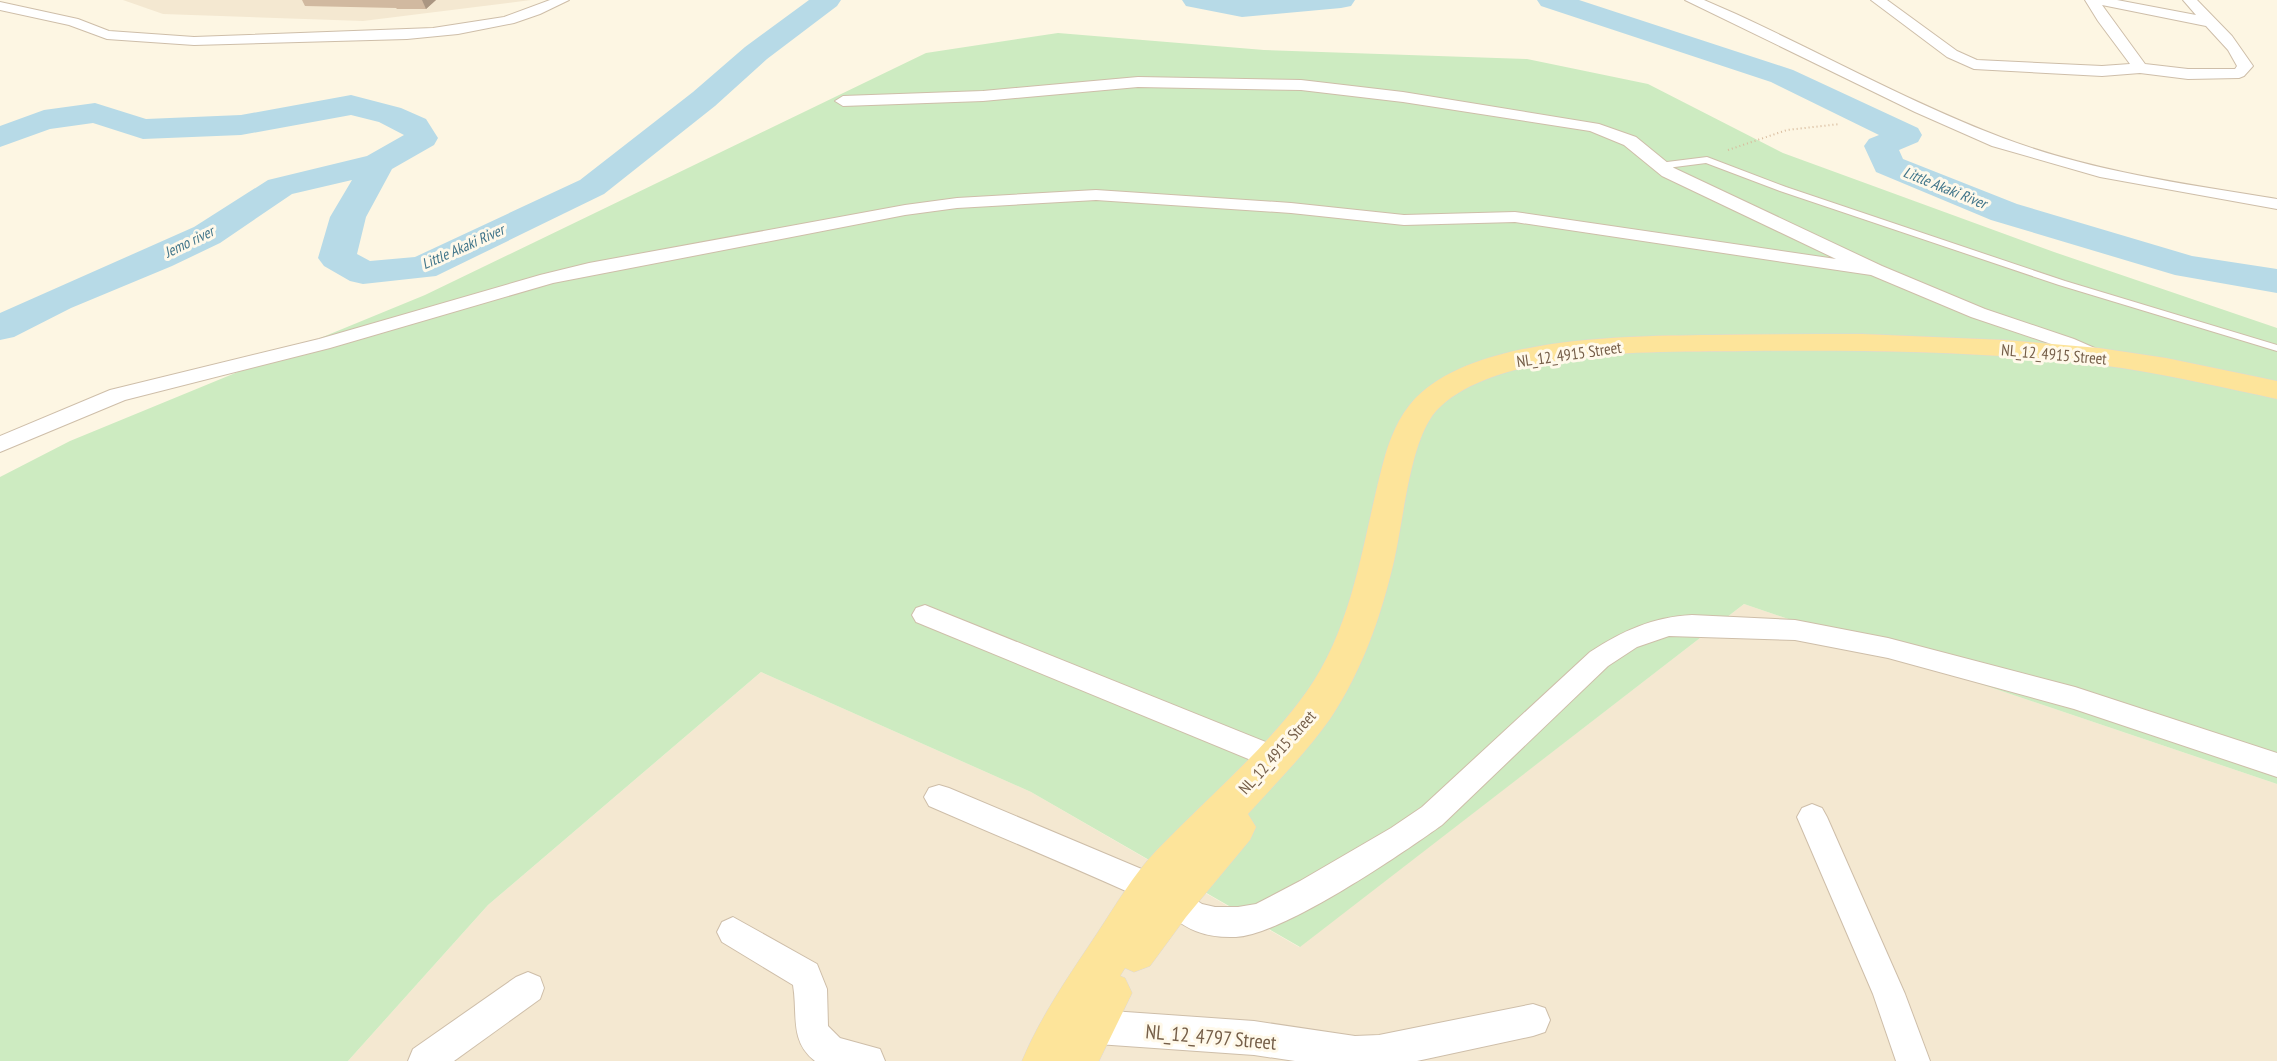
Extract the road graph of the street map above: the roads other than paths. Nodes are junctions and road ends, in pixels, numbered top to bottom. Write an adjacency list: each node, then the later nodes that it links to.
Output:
1 (562, 0): 6 (street)
2 (1692, 0): 11 (street)
3 (1878, 0): 8 (street)
4 (2094, 0): 7 (street); 8 (street)
5 (2190, 0): 7 (street)
6 (0, 6)
7 (2209, 22): 8 (street)
8 (2140, 68)
9 (843, 101): 10 (street)
10 (1659, 166): 12 (street); 13 (lane)
11 (2277, 204)
12 (1875, 270): 14 (street); 17 (street)
13 (2277, 348)
14 (2099, 357): 15 (main road, NL_12_4915 Street); 19 (main road, NL_12_4915 Street)
15 (2277, 390)
16 (2277, 397): 23 (main road, NL_12_4915 Street)
17 (0, 445)
18 (925, 615): 19 (street)
19 (1273, 757): 23 (main road, NL_12_4915 Street)
20 (2277, 765): 23 (street)
21 (939, 796): 23 (street)
22 (1812, 817): 32 (street)
23 (1162, 895): 27 (main road, NL_12_4915 Street)
24 (733, 932): 29 (street)
25 (528, 988): 28 (street)
26 (1533, 1020): 27 (street, NL_12_4797 Street)
27 (1078, 1025): 30 (main road, NL_12_4915 Street); 31 (main road, NL_12_4915 Street)
28 (425, 1061)
29 (868, 1061)
30 (1045, 1061)
31 (1075, 1061)
32 (1913, 1061)

